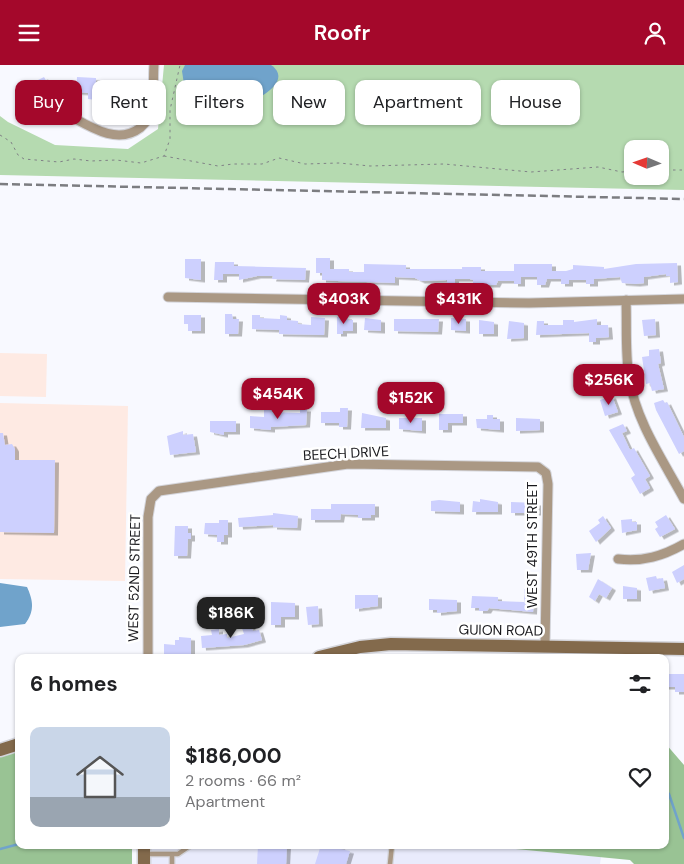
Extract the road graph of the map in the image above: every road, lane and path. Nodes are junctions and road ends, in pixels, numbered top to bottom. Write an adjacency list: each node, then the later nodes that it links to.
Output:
1 (154, 65): 2 (street)
2 (82, 121)
3 (164, 156): 6 (path)
4 (684, 170): 5 (path)
5 (669, 171)
6 (624, 172)
7 (168, 297): 9 (street)
8 (684, 299): 9 (street)
9 (626, 300): 12 (street)
10 (546, 473): 11 (street, BEECH DRIVE); 15 (street, WEST 49TH STREET)
11 (151, 499): 17 (street, WEST 52ND STREET)
12 (684, 499)
13 (684, 544): 14 (street)
14 (618, 559)
15 (545, 646): 16 (street, GUION ROAD); 18 (street, GUION ROAD)
16 (684, 649)
17 (148, 654)
18 (331, 654)
19 (15, 745): 20 (street)
20 (0, 750)
21 (186, 849): 24 (lane)
22 (392, 849): 26 (lane)
23 (144, 854): 24 (lane)
24 (172, 855): 25 (lane)
25 (172, 864)
26 (390, 864)

